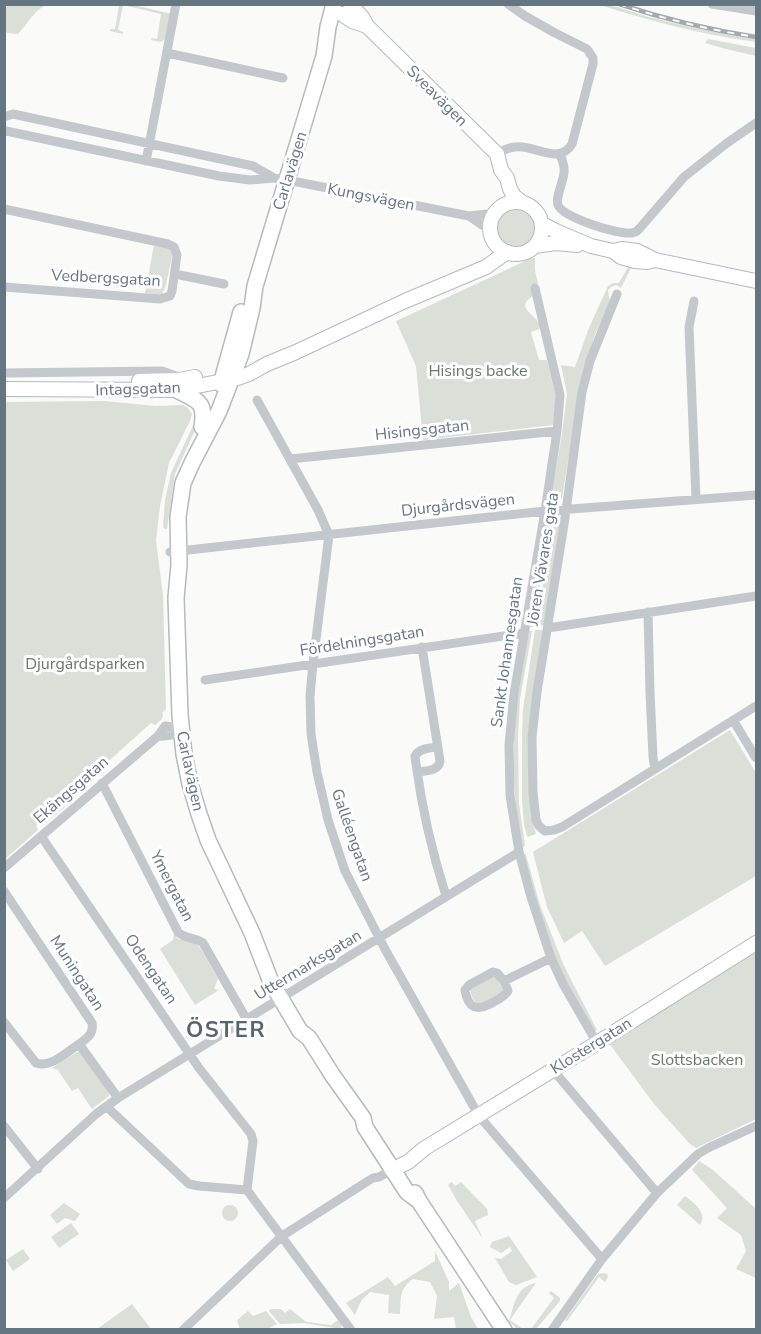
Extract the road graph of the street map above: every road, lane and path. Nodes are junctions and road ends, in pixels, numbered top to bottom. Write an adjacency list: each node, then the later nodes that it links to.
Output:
1 (176, 4): 6 (street)
2 (508, 4): 13 (street)
3 (712, 4): 5 (street)
4 (338, 7): 12 (street, Sveavägen); 17 (main road, Carlavägen)
5 (756, 11)
6 (167, 53): 7 (street); 11 (street)
7 (283, 78)
8 (4, 117): 11 (street, Kungsvägen)
9 (756, 123): 13 (street)
10 (4, 130): 14 (street, Kungsvägen)
11 (149, 143): 14 (street); 15 (street, Kungsvägen)
12 (496, 154): 13 (street); 16 (street, Sveavägen)
13 (560, 154)
14 (146, 161): 18 (street, Kungsvägen)
15 (253, 166): 17 (street, Kungsvägen); 18 (street)
16 (501, 170): 19 (street, Sveavägen); 21 (street, Sveavägen)
17 (280, 179): 18 (street, Kungsvägen); 22 (street, Kungsvägen); 37 (main road, Carlavägen)
18 (250, 180)
19 (523, 203): 21 (street); 23 (street)
20 (4, 209): 29 (street)
21 (499, 210): 22 (street, Kungsvägen); 24 (street)
22 (469, 216): 24 (street, Kungsvägen)
23 (542, 224): 25 (street); 26 (street)
24 (492, 235): 27 (street); 28 (street, Intagsgatan)
25 (535, 246): 26 (street); 27 (street)
26 (591, 246): 30 (street)
27 (507, 252): 28 (street, Intagsgatan)
28 (470, 273): 37 (street, Intagsgatan)
29 (175, 274): 31 (street, Vedbergsgatan); 32 (street, Vedbergsgatan)
30 (756, 281)
31 (224, 284)
32 (4, 287)
33 (535, 288): 43 (street, Sankt Johannesgatan)
34 (617, 294): 47 (street, Jören Vävares gata)
35 (694, 301): 46 (street)
36 (4, 373): 39 (street, Intagsgatan)
37 (229, 375): 39 (street, Intagsgatan); 42 (main road, Carlavägen); 50 (main road, Carlavägen)
38 (4, 381): 39 (street, Intagsgatan)
39 (178, 385): 40 (street, Intagsgatan); 42 (main road)
40 (4, 389)
41 (257, 400): 44 (street)
42 (202, 427): 50 (main road, Carlavägen)
43 (557, 431): 44 (street, Hisingsgatan); 48 (street, Sankt Johannesgatan)
44 (290, 459): 49 (street)
45 (754, 494): 46 (street, Djurgårdsvägen)
46 (696, 499): 47 (street, Djurgårdsvägen)
47 (567, 510): 48 (street, Djurgårdsvägen); 53 (street, Jören Vävares gata)
48 (544, 511): 49 (street, Djurgårdsvägen); 54 (street, Sankt Johannesgatan)
49 (329, 535): 50 (street, Djurgårdsvägen); 56 (street, Galléengatan)
50 (174, 551): 60 (main road, Carlavägen)
51 (756, 596): 52 (street)
52 (648, 612): 53 (street); 63 (street)
53 (548, 628): 63 (street, Jören Vävares gata)
54 (524, 633): 55 (street, Fördelningsgatan); 67 (street, Sankt Johannesgatan)
55 (422, 647): 56 (street, Fördelningsgatan); 61 (street)
56 (313, 663): 57 (street, Fördelningsgatan); 71 (street, Galléengatan)
57 (205, 680)
58 (756, 706): 59 (street)
59 (733, 720): 62 (street); 63 (street)
60 (181, 730): 65 (street, Ekängsgatan); 75 (main road, Carlavägen)
61 (437, 747): 64 (street); 64 (street)
62 (756, 759)
63 (655, 769)
64 (417, 772): 70 (street)
65 (102, 783): 66 (street, Ekängsgatan); 76 (street, Ymergatan)
66 (41, 836): 68 (street, Ekängsgatan); 80 (street, Odengatan)
67 (519, 852): 70 (street, Uttermarksgatan); 73 (street, Sankt Johannesgatan)
68 (4, 868)
69 (4, 891): 79 (street, Muningatan)
70 (446, 896): 71 (street, Uttermarksgatan)
71 (379, 939): 75 (street, Uttermarksgatan); 84 (street, Galléengatan)
72 (756, 943): 78 (street, Klostergatan)
73 (551, 958): 74 (street); 78 (street, Sankt Johannesgatan)
74 (504, 981): 74 (street)
75 (284, 997): 76 (street, Uttermarksgatan); 87 (main road, Carlavägen)
76 (247, 1020): 80 (street, Uttermarksgatan)
77 (4, 1022): 79 (street)
78 (597, 1043): 81 (street, Klostergatan)
79 (79, 1044): 82 (street)
80 (190, 1054): 82 (street, Uttermarksgatan); 89 (street, Odengatan)
81 (553, 1070): 84 (street, Klostergatan); 90 (street)
82 (118, 1098): 83 (street, Uttermarksgatan)
83 (107, 1107): 88 (street, Uttermarksgatan); 89 (street)
84 (479, 1116): 87 (street, Klostergatan); 94 (street, Galléengatan)
85 (4, 1126): 88 (street)
86 (756, 1126): 90 (street)
87 (395, 1164): 92 (street, Klostergatan); 93 (main road, Carlavägen)
88 (38, 1169): 91 (street, Uttermarksgatan)
89 (247, 1190): 92 (street)
90 (657, 1193): 94 (street)
91 (4, 1198)
92 (282, 1236): 95 (street, Klostergatan); 96 (street)
93 (455, 1255): 97 (main road, Carlavägen); 98 (main road, Carlavägen)
94 (602, 1259): 99 (street)
95 (183, 1329)
96 (351, 1329)
97 (493, 1329)
98 (504, 1329)
99 (552, 1329)

